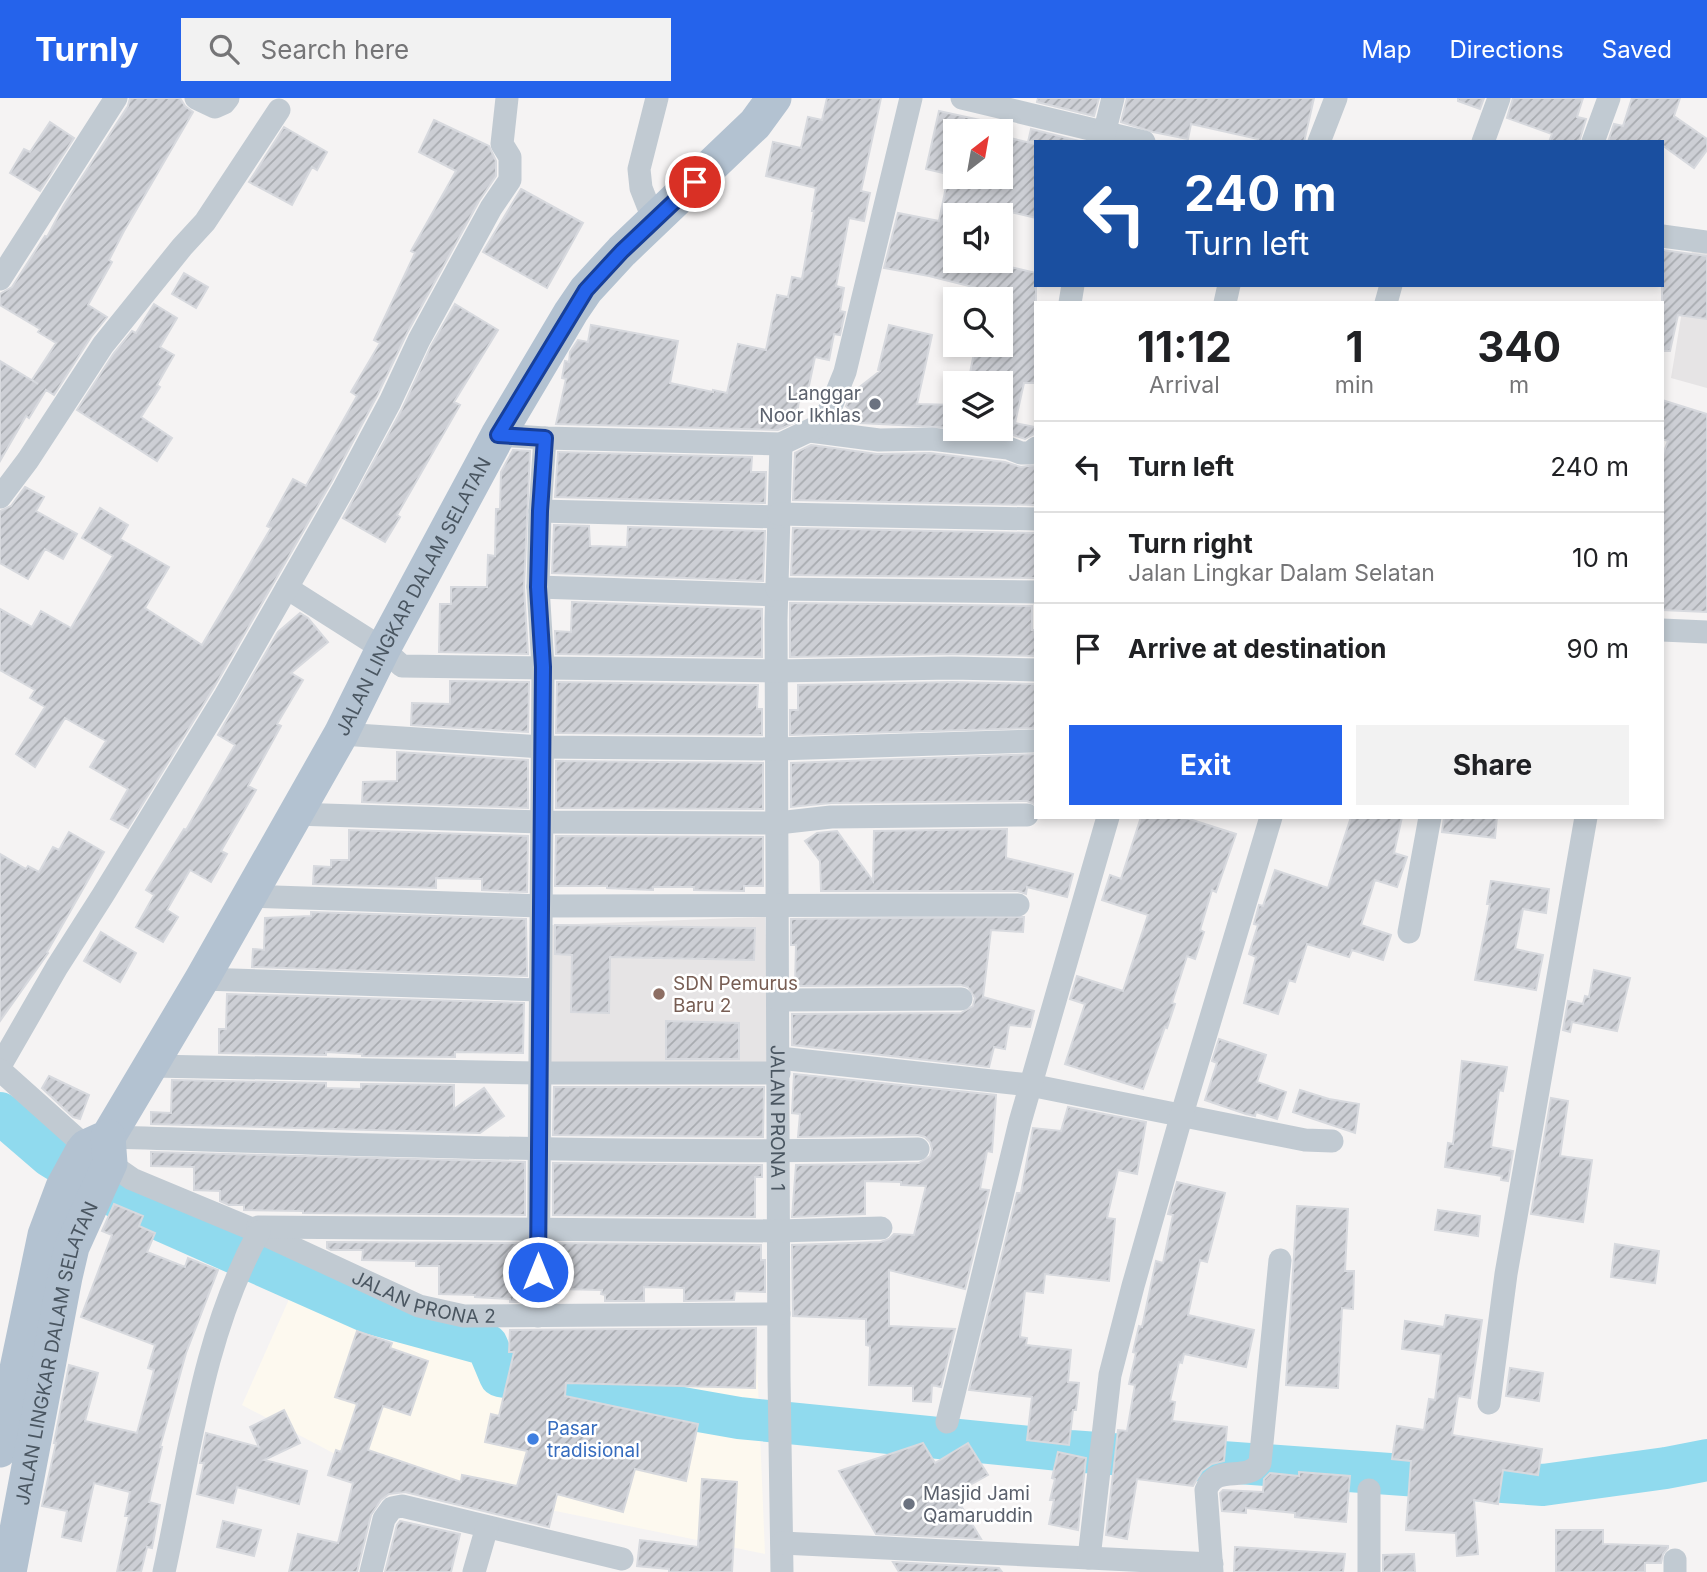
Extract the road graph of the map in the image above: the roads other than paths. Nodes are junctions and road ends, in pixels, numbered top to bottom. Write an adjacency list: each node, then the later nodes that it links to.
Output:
1 (116, 98): 22 (street)
2 (196, 98): 3 (street)
3 (228, 98)
4 (507, 98): 33 (street)
5 (657, 98): 19 (street)
6 (774, 98): 19 (main road, JALAN LINGKAR DALAM SELATAN)
7 (911, 98): 23 (street)
8 (962, 98): 14 (street)
9 (1113, 98): 14 (street)
10 (1336, 98): 16 (street)
11 (1499, 98): 17 (street)
12 (1609, 98): 18 (street)
13 (279, 110): 28 (street)
14 (1103, 137): 15 (street)
15 (1128, 140)
16 (1320, 140)
17 (1484, 140)
18 (1594, 140)
19 (654, 220): 24 (main road, JALAN LINGKAR DALAM SELATAN)
20 (1664, 236): 21 (street)
21 (1707, 242)
22 (0, 279)
23 (810, 431): 26 (street); 27 (street)
24 (498, 435): 25 (street); 38 (main road, JALAN LINGKAR DALAM SELATAN)
25 (545, 438): 26 (street); 29 (street)
26 (781, 443): 30 (street, JALAN PRONA 1)
27 (1034, 450)
28 (0, 497)
29 (540, 511): 30 (street); 32 (street)
30 (779, 515): 31 (street); 34 (street, JALAN PRONA 1)
31 (1034, 519)
32 (538, 587): 34 (street); 39 (street)
33 (287, 588): 38 (street); 65 (street)
34 (777, 592): 35 (street); 41 (street, JALAN PRONA 1)
35 (1034, 592)
36 (1664, 630): 37 (street)
37 (1707, 632)
38 (383, 649): 39 (street); 42 (main road, JALAN LINGKAR DALAM SELATAN)
39 (543, 667): 41 (street); 44 (street)
40 (1034, 670): 41 (street)
41 (777, 671): 45 (street, JALAN PRONA 1)
42 (341, 734): 44 (street); 46 (main road, JALAN LINGKAR DALAM SELATAN)
43 (1033, 741): 45 (street)
44 (542, 747): 45 (street); 52 (street)
45 (777, 749): 53 (street, JALAN PRONA 1)
46 (294, 814): 52 (street); 54 (main road, JALAN LINGKAR DALAM SELATAN)
47 (1027, 815): 53 (street)
48 (1107, 819): 67 (street)
49 (1270, 819): 68 (street)
50 (1430, 819): 58 (street)
51 (1586, 819): 81 (street)
52 (542, 822): 53 (street); 56 (street)
53 (778, 823): 57 (street, JALAN PRONA 1)
54 (249, 895): 56 (street); 59 (main road, JALAN LINGKAR DALAM SELATAN)
55 (1018, 905): 57 (street)
56 (541, 906): 57 (street); 60 (street)
57 (778, 906): 62 (street, JALAN PRONA 1)
58 (1409, 932)
59 (202, 979): 60 (street); 63 (main road, JALAN LINGKAR DALAM SELATAN)
60 (540, 990): 66 (street)
61 (961, 999): 62 (street)
62 (779, 1000): 64 (street, JALAN PRONA 1)
63 (151, 1066): 66 (street); 73 (main road, JALAN LINGKAR DALAM SELATAN)
64 (779, 1066): 66 (street); 67 (street); 72 (street, JALAN PRONA 1)
65 (0, 1068): 73 (street, JALAN PRONA 2)
66 (539, 1073): 71 (street)
67 (1030, 1085): 68 (street); 82 (street)
68 (1182, 1114): 69 (street); 87 (street)
69 (1332, 1141)
70 (918, 1149): 72 (street)
71 (539, 1150): 72 (street); 73 (street); 74 (street)
72 (779, 1152): 76 (street, JALAN PRONA 1)
73 (99, 1164): 77 (street, JALAN PRONA 2); 83 (main road, JALAN LINGKAR DALAM SELATAN)
74 (538, 1227): 76 (street); 77 (street); 80 (street)
75 (881, 1228): 76 (street)
76 (779, 1231): 79 (street, JALAN PRONA 1)
77 (254, 1234): 80 (street, JALAN PRONA 2); 94 (street)
78 (1280, 1260): 92 (street)
79 (779, 1314): 80 (street, JALAN PRONA 2); 86 (street, JALAN PRONA 1)
80 (538, 1316)
81 (1489, 1404)
82 (947, 1422)
83 (10, 1456): 93 (main road, JALAN LINGKAR DALAM SELATAN)
84 (1368, 1490): 98 (street)
85 (487, 1527): 89 (street); 95 (street); 96 (street)
86 (782, 1543): 90 (street); 97 (street, JALAN PRONA 1)
87 (1089, 1558): 91 (street); 92 (street)
88 (622, 1559): 89 (street)
89 (582, 1562)
90 (977, 1562): 91 (street)
91 (1065, 1564)
92 (1212, 1568)
93 (9, 1572)
94 (164, 1572)
95 (371, 1572)
96 (474, 1572)
97 (782, 1572)
98 (1369, 1572)

